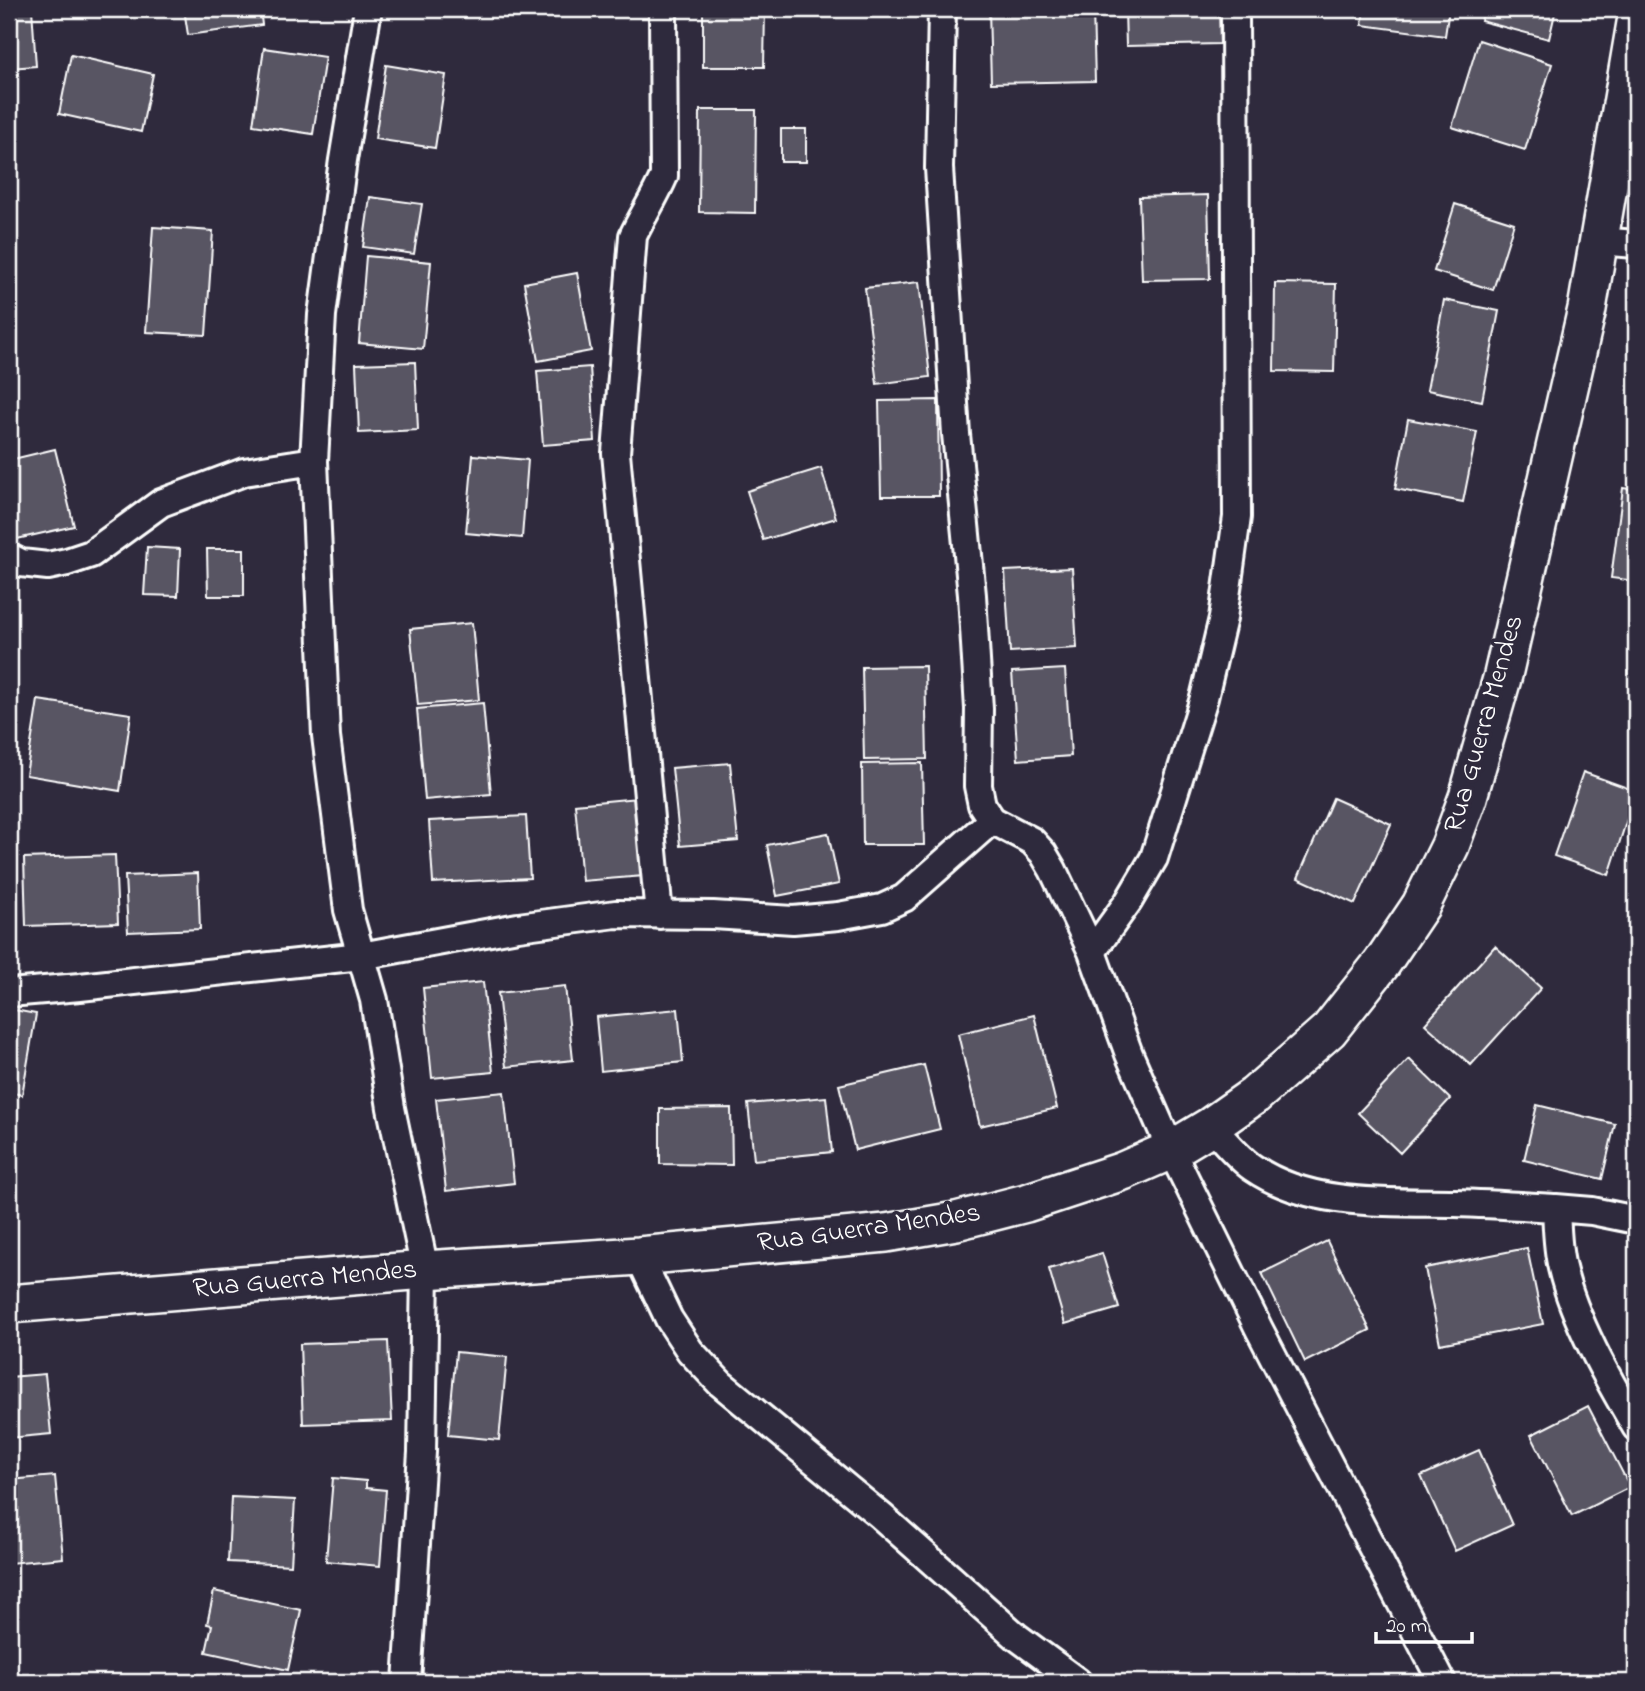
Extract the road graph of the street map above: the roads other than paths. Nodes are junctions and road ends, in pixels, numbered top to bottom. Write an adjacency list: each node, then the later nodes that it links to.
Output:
1 (368, 9): 8 (street)
2 (663, 9): 11 (street)
3 (942, 9): 10 (street)
4 (1235, 9): 12 (street)
5 (1634, 44): 6 (street, Rua Guerra Mendes)
6 (1598, 241): 7 (street); 15 (street, Rua Guerra Mendes)
7 (1636, 244)
8 (314, 461): 9 (street); 13 (street)
9 (9, 556)
10 (992, 820): 11 (street); 12 (street)
11 (659, 915): 13 (street)
12 (1092, 952): 16 (street)
13 (361, 956): 14 (street); 20 (street)
14 (9, 993)
15 (1211, 1126): 16 (street, Rua Guerra Mendes); 17 (street)
16 (1171, 1150): 19 (street, Rua Guerra Mendes); 25 (street)
17 (1556, 1208): 18 (street); 22 (street)
18 (1636, 1220)
19 (639, 1256): 20 (street, Rua Guerra Mendes); 24 (street)
20 (425, 1270): 21 (street, Rua Guerra Mendes); 23 (street)
21 (9, 1304)
22 (1636, 1427)
23 (407, 1682)
24 (1078, 1682)
25 (1442, 1682)

